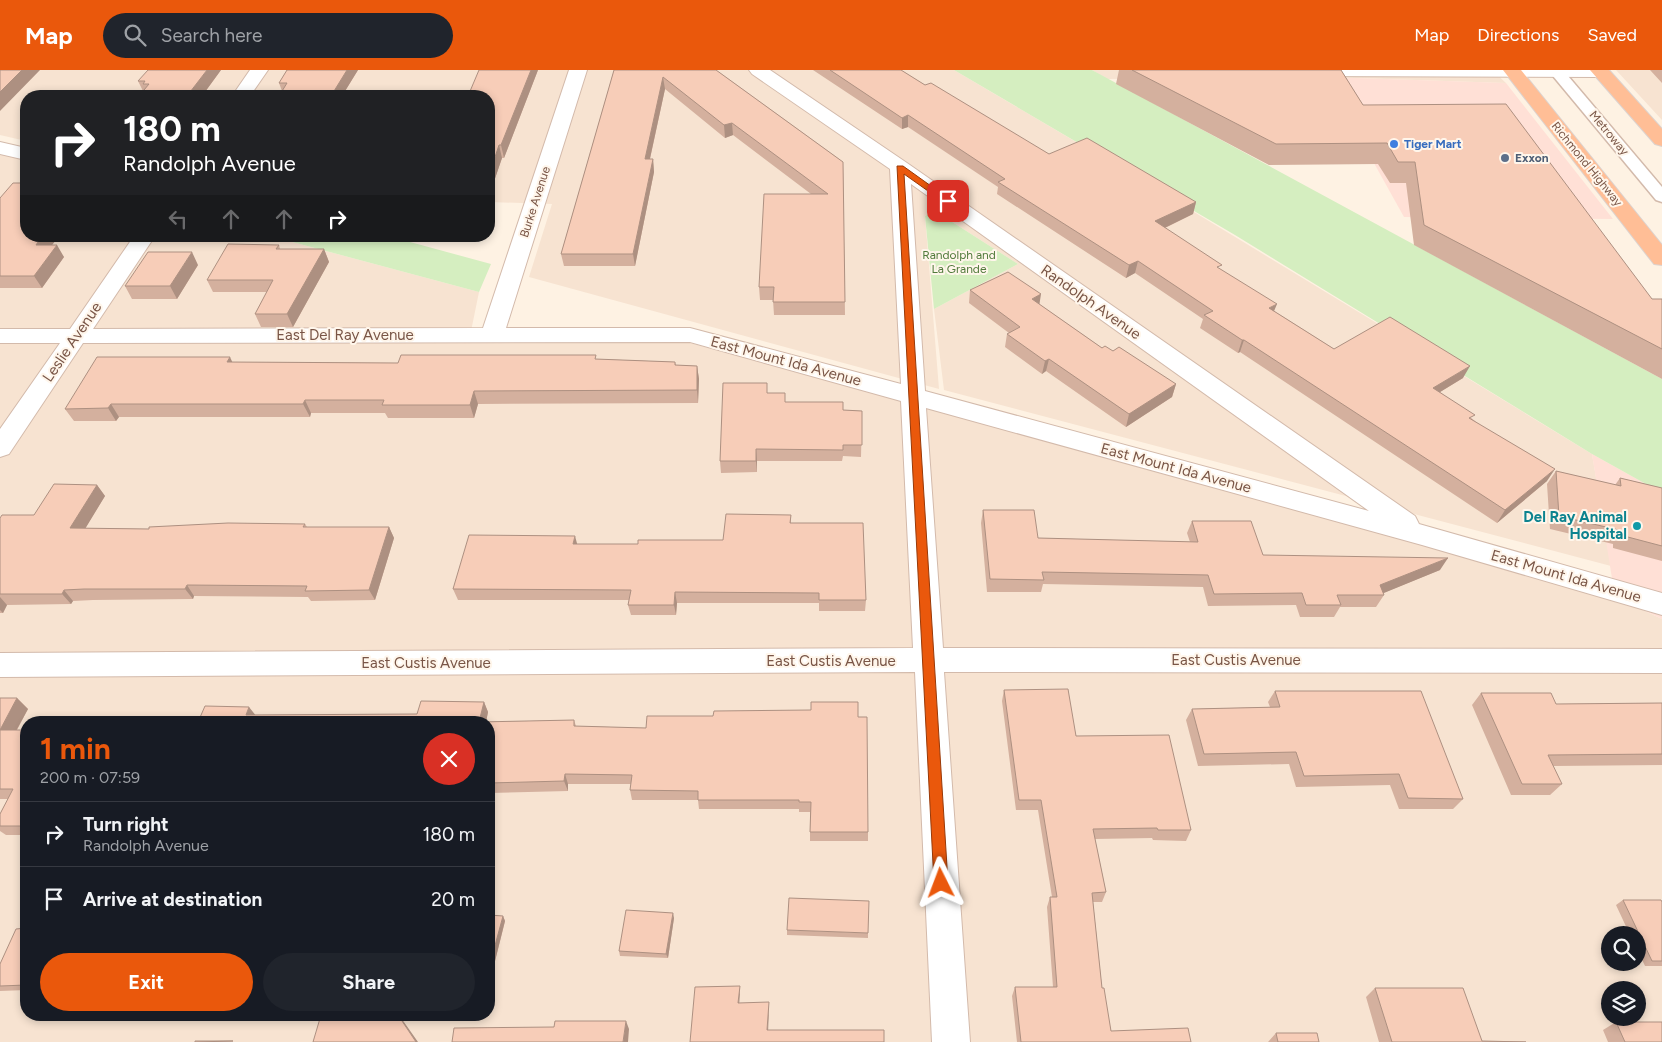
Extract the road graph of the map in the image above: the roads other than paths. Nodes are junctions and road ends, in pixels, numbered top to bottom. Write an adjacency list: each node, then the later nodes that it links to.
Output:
1 (259, 70): 8 (street)
2 (578, 70): 16 (street, Burke Avenue)
3 (758, 70): 12 (street, Randolph Avenue)
4 (1284, 71): 5 (street)
5 (1512, 71): 6 (street); 15 (highway, Richmond Highway)
6 (1556, 71): 7 (street); 13 (lane, Metroway)
7 (1600, 71): 9 (highway)
8 (245, 90)
9 (1660, 135)
10 (0, 148): 11 (street)
11 (20, 153)
12 (900, 167): 20 (street); 22 (street, Randolph Avenue)
13 (1662, 197)
14 (141, 242): 19 (street, Leslie Avenue)
15 (1662, 259)
16 (492, 335): 17 (street, East Del Ray Avenue); 19 (street, East Del Ray Avenue)
17 (690, 335): 20 (street, East Mount Ida Avenue)
18 (0, 336): 19 (street, East Del Ray Avenue)
19 (77, 336): 21 (street, Leslie Avenue)
20 (913, 396): 22 (street, East Mount Ida Avenue); 24 (street)
21 (0, 448)
22 (1422, 535): 23 (street, East Mount Ida Avenue)
23 (1662, 604)
24 (928, 660): 25 (street, East Custis Avenue); 26 (street, East Custis Avenue); 27 (street)
25 (1662, 661)
26 (0, 665)
27 (951, 1042)

